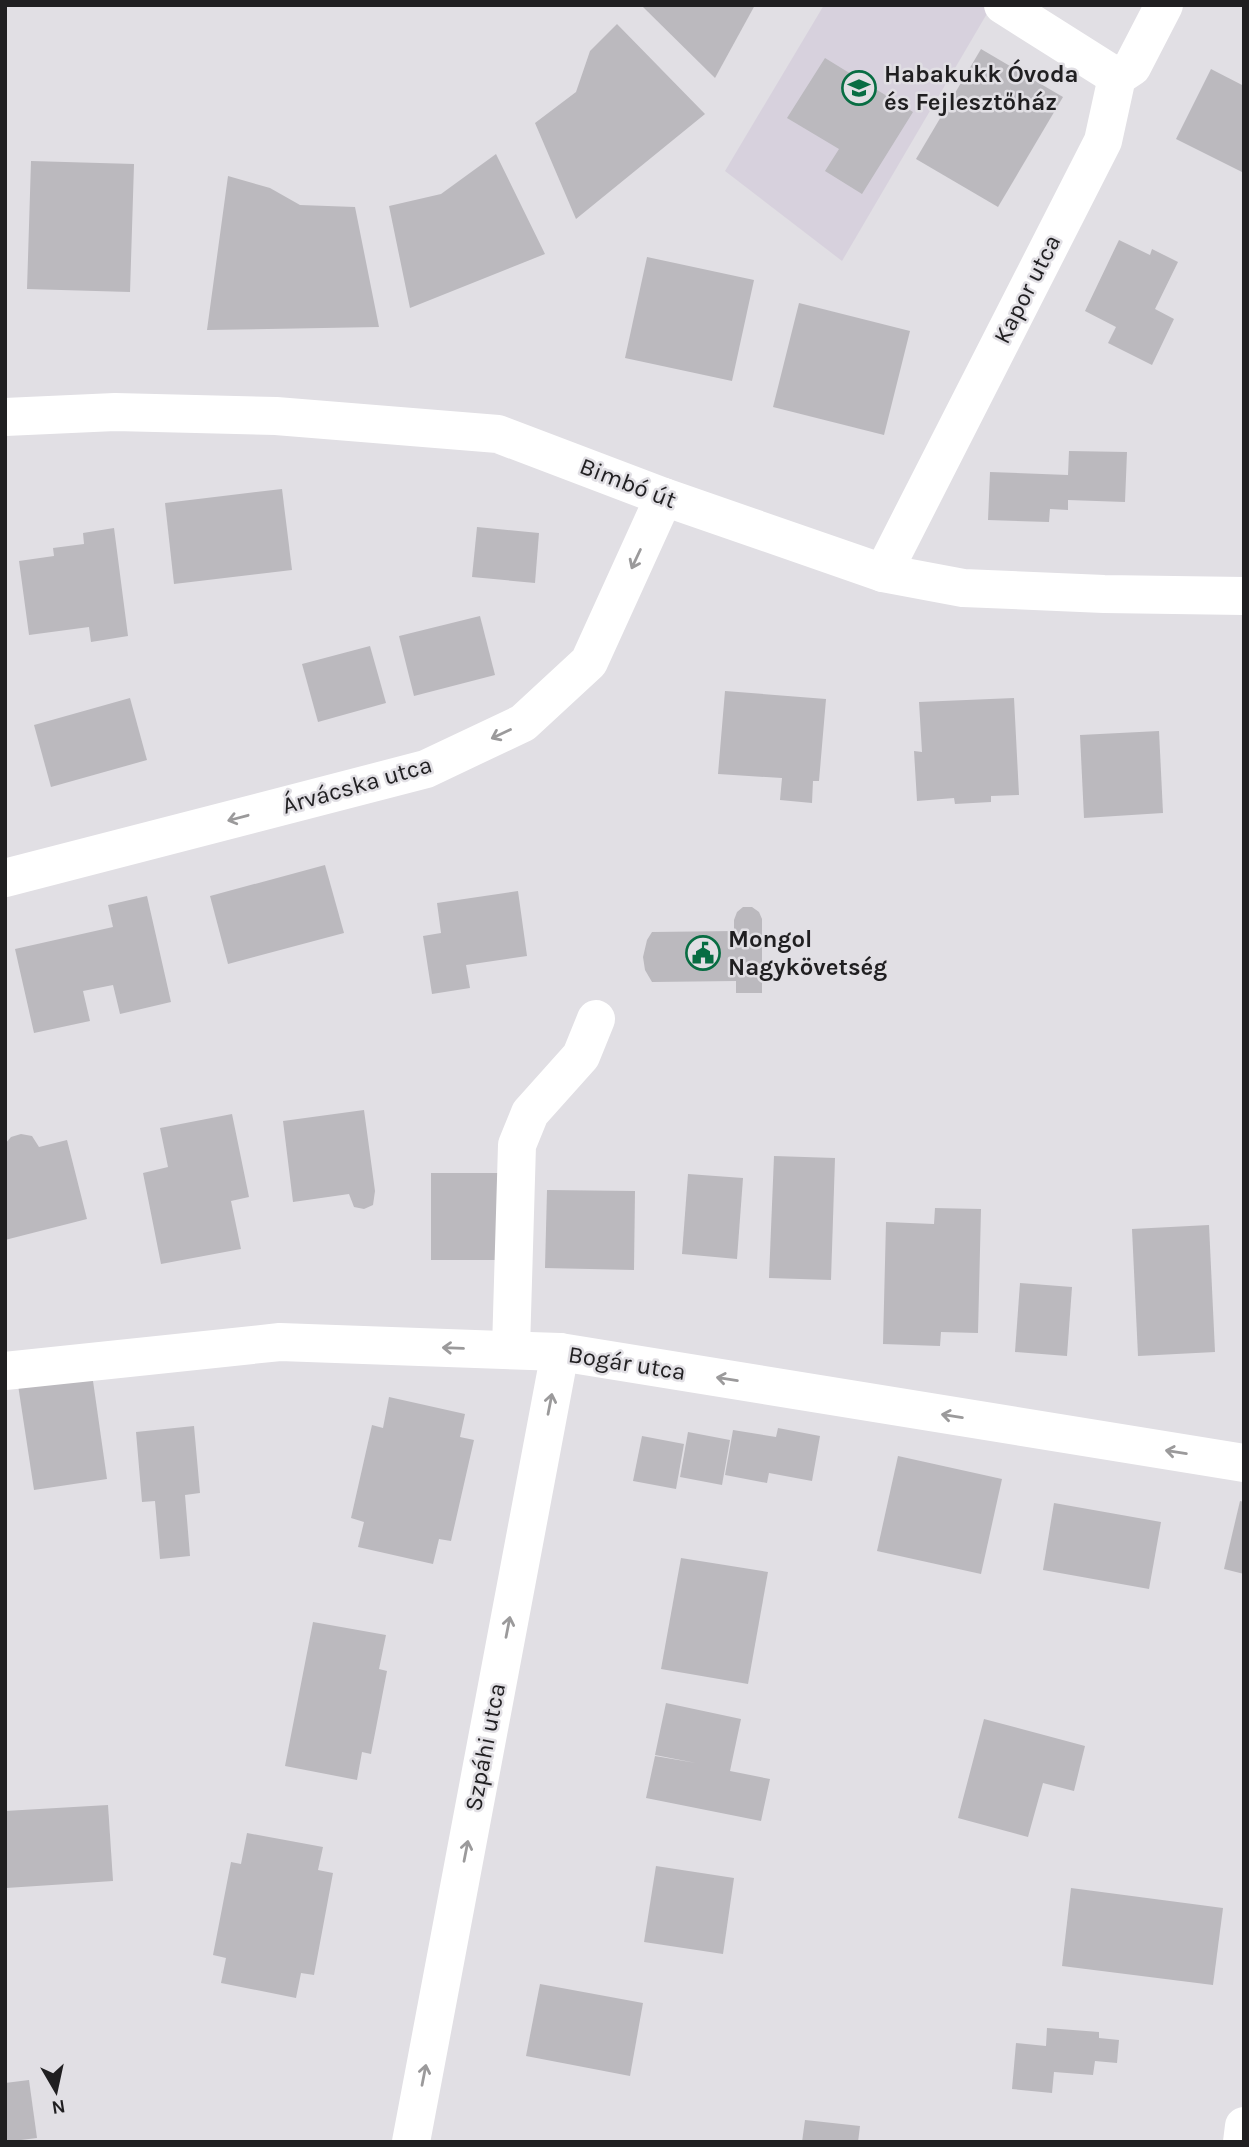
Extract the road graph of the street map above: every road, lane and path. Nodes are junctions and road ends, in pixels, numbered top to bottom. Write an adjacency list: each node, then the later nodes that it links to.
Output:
1 (1003, 5): 3 (street)
2 (1164, 5): 3 (street, Kapor utca)
3 (1117, 77): 6 (street, Kapor utca)
4 (5, 416): 5 (street, Bimbó út)
5 (664, 497): 6 (street, Bimbó út); 8 (street, Árvácska utca, one-way to 8)
6 (883, 573): 7 (street, Bimbó út)
7 (1244, 596)
8 (5, 878)
9 (596, 1019): 10 (street)
10 (511, 1349): 11 (street, Bogár utca); 12 (street, Bogár utca, one-way to 12)
11 (559, 1352): 13 (street, Bogár utca, one-way to 11); 15 (street, Szpáhi utca, one-way to 11)
12 (5, 1371)
13 (1244, 1463)
14 (1244, 2126): 16 (street)
15 (411, 2142)
16 (1242, 2142)

